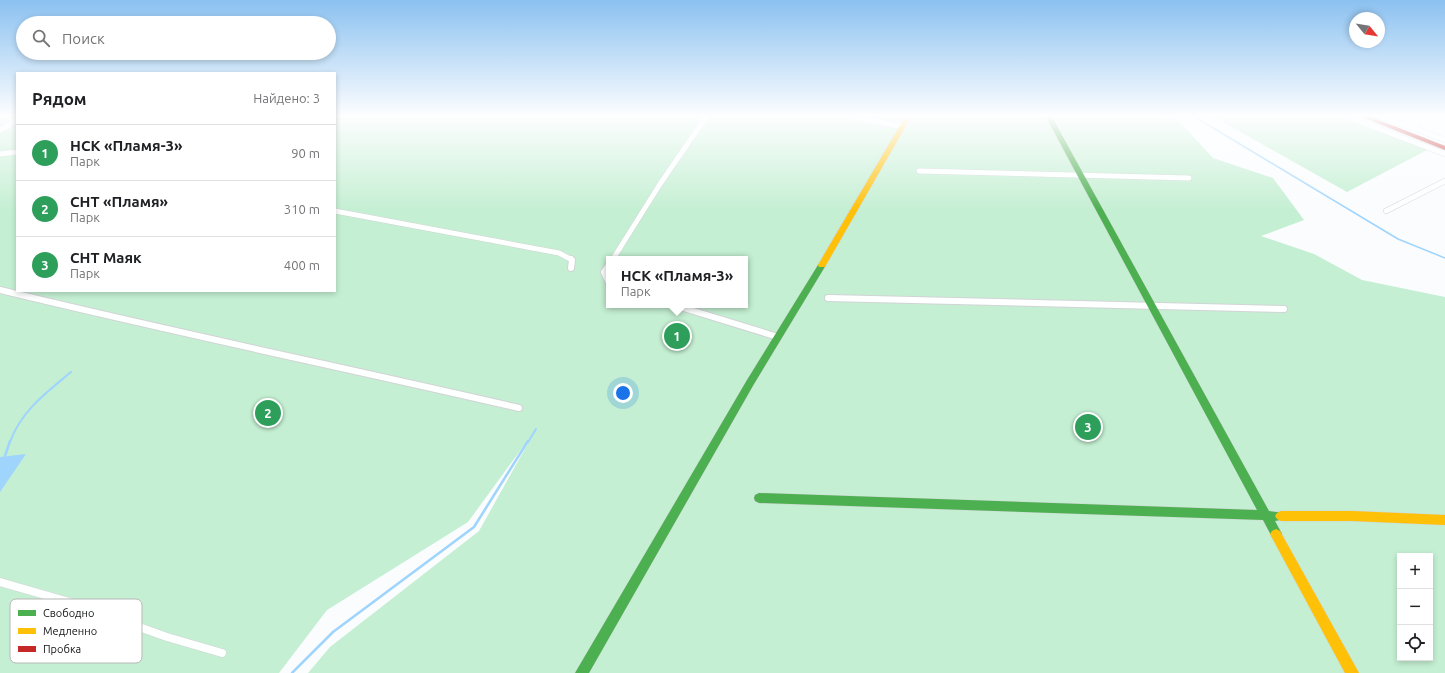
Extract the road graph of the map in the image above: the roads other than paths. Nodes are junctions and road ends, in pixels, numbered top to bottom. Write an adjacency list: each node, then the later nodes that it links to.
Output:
1 (684, 148): 14 (street)
2 (890, 148): 21 (street)
3 (1066, 148): 9 (street)
4 (1430, 148): 7 (street)
5 (16, 152): 6 (street)
6 (0, 154)
7 (1445, 154)
8 (919, 171): 9 (street)
9 (1080, 174): 10 (street); 18 (street)
10 (1189, 178)
11 (1445, 181): 13 (street)
12 (336, 211): 15 (street)
13 (1386, 211)
14 (615, 256)
15 (571, 268)
16 (0, 290): 22 (street)
17 (828, 298): 18 (street)
18 (1151, 306): 20 (street); 24 (street)
19 (684, 308): 21 (street)
20 (1284, 309)
21 (778, 336): 30 (street)
22 (519, 408)
23 (759, 498): 24 (street)
24 (1267, 516): 25 (street); 31 (street)
25 (1445, 520)
26 (0, 582): 27 (street)
27 (59, 599)
28 (142, 628): 29 (street)
29 (222, 653)
30 (582, 673)
31 (1352, 673)

